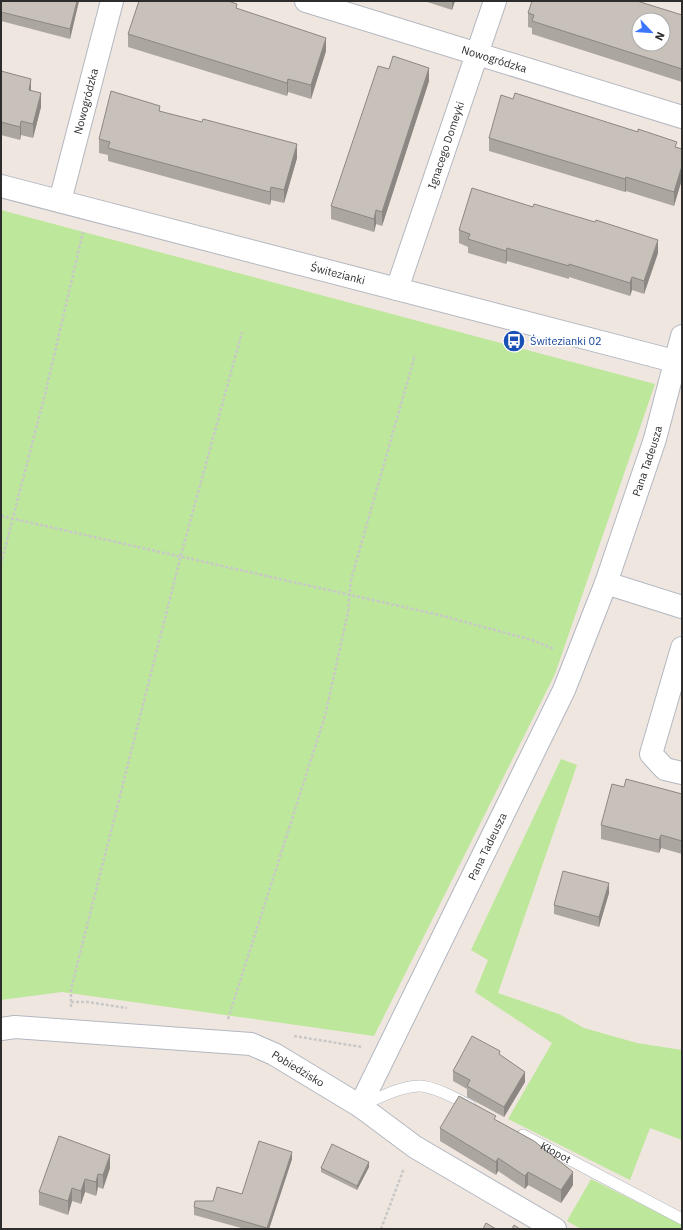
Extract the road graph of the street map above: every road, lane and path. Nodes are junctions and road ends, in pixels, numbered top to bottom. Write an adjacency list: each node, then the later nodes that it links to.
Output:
1 (112, 1): 7 (street, Nowogródzka)
2 (306, 1): 4 (street, Nowogródzka)
3 (495, 1): 4 (street, Ignacego Domeyki)
4 (478, 53): 5 (street, Nowogródzka); 9 (street, Ignacego Domeyki)
5 (682, 117)
6 (1, 186): 7 (street, Świtezianki)
7 (60, 201): 9 (street, Świtezianki)
8 (82, 236): 15 (path)
9 (397, 289): 13 (street, Świtezianki)
10 (242, 332): 16 (path)
11 (682, 336): 13 (street, Pana Tadeusza)
12 (415, 355): 19 (path)
13 (674, 361): 18 (street, Pana Tadeusza)
14 (1, 516): 15 (path)
15 (12, 519): 16 (path); 17 (path)
16 (181, 556): 19 (path); 24 (path)
17 (1, 564)
18 (606, 583): 20 (street); 27 (street, Pana Tadeusza)
19 (350, 594): 22 (path); 25 (path)
20 (682, 607)
21 (682, 648): 23 (street)
22 (560, 651)
23 (682, 773)
24 (71, 989)
25 (229, 1012)
26 (1, 1029): 27 (street, Pobiedzisko)
27 (360, 1106): 28 (lane); 33 (street, Pobiedzisko)
28 (478, 1110)
29 (512, 1129): 31 (lane, Kłopot)
30 (406, 1165): 32 (path)
31 (682, 1219)
32 (381, 1229)
33 (555, 1229)

